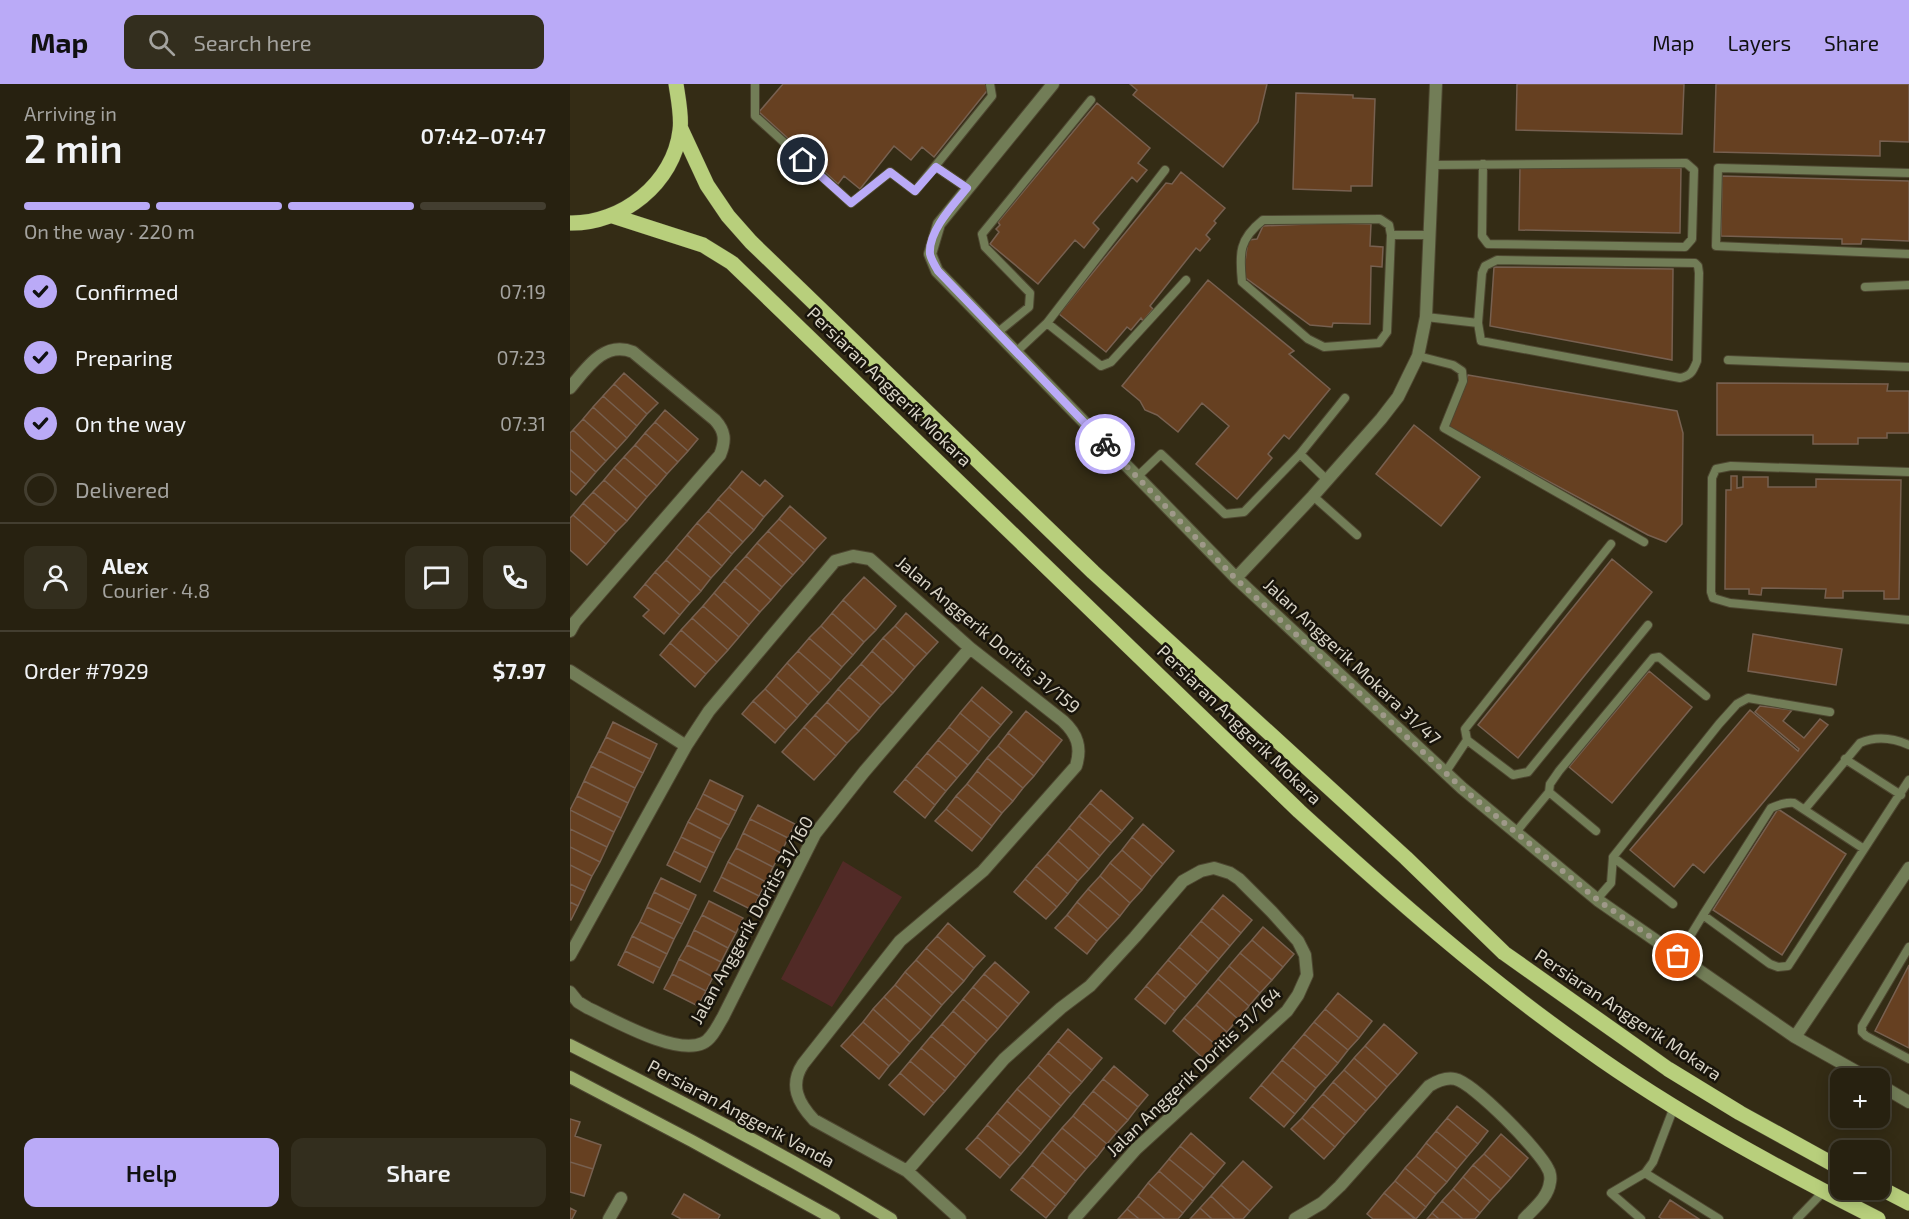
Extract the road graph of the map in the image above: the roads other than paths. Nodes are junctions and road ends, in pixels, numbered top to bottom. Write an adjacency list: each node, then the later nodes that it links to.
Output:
1 (676, 84): 7 (main road)
2 (755, 84): 10 (lane)
3 (990, 84): 10 (lane)
4 (1053, 84): 13 (street, Jalan Anggerik Mokara 31/47)
5 (1436, 84): 9 (street)
6 (1091, 100): 25 (lane)
7 (681, 129): 14 (main road); 77 (main road, Persiaran Anggerik Mokara)
8 (1483, 164): 8 (lane); 9 (lane)
9 (1433, 165): 17 (street)
10 (936, 167): 13 (lane)
11 (1165, 170): 23 (lane)
12 (1909, 172): 18 (lane)
13 (967, 188): 25 (street, Jalan Anggerik Mokara 31/47)
14 (613, 216): 15 (main road); 76 (main road, Persiaran Anggerik Mokara)
15 (570, 223)
16 (1391, 235): 16 (lane); 17 (lane)
17 (1430, 235): 22 (street)
18 (1909, 254)
19 (1185, 280): 23 (lane)
20 (1909, 285): 21 (lane)
21 (1865, 287)
22 (1426, 317): 24 (lane); 27 (street)
23 (1047, 323): 26 (lane)
24 (1478, 323): 24 (lane)
25 (998, 333): 26 (street, Jalan Anggerik Mokara 31/47)
26 (1016, 352): 34 (street, Jalan Anggerik Mokara 31/47)
27 (1418, 356): 35 (street); 38 (lane)
28 (1728, 360): 29 (lane)
29 (1909, 366)
30 (570, 388): 43 (street)
31 (1345, 398): 32 (lane)
32 (1300, 454): 34 (lane); 35 (lane)
33 (1909, 472): 41 (lane)
34 (1137, 477): 40 (street, Jalan Anggerik Mokara 31/47)
35 (1327, 480): 36 (street)
36 (1313, 496): 37 (lane); 40 (street)
37 (1357, 535)
38 (1644, 542)
39 (1611, 544): 48 (lane)
40 (1236, 579): 52 (street, Jalan Anggerik Mokara 31/47)
41 (1909, 620)
42 (1648, 625): 48 (lane)
43 (570, 631)
44 (970, 648): 50 (street, Jalan Anggerik Doritis 31/159); 68 (street, Jalan Anggerik Doritis 31/160); 78 (street, Jalan Anggerik Doritis 31/159)
45 (570, 672): 50 (street)
46 (1706, 696): 54 (lane)
47 (1830, 712): 60 (lane)
48 (1467, 740): 52 (lane)
49 (1909, 745): 51 (lane)
50 (686, 746): 66 (street)
51 (1845, 759): 55 (lane); 56 (lane)
52 (1444, 772): 58 (street, Jalan Anggerik Mokara 31/47)
53 (1909, 780): 55 (lane)
54 (1549, 792): 57 (lane); 58 (lane)
55 (1901, 795): 59 (lane)
56 (1805, 809): 59 (lane); 64 (lane)
57 (1596, 831)
58 (1515, 832): 62 (street, Jalan Anggerik Mokara 31/47)
59 (1864, 849): 64 (lane)
60 (1613, 857): 62 (lane); 63 (lane)
61 (1908, 872): 69 (street)
62 (1597, 900): 67 (street, Jalan Anggerik Mokara 31/47)
63 (1673, 904)
64 (1703, 915): 67 (lane)
65 (1909, 946): 71 (lane)
66 (570, 955)
67 (1678, 956): 69 (street, Jalan Anggerik Mokara 31/47)
68 (570, 992)
69 (1795, 1037): 72 (street, Jalan Anggerik Mokara 31/47)
70 (570, 1046): 86 (street, Persiaran Anggerik Vanda)
71 (1909, 1059)
72 (1850, 1068)
73 (570, 1077): 85 (street)
74 (1890, 1091): 75 (street)
75 (1909, 1102)
76 (1674, 1107): 79 (lane); 80 (main road, Persiaran Anggerik Mokara)
77 (1830, 1162)
78 (907, 1171): 87 (street); 88 (street, Jalan Anggerik Doritis 31/164)
79 (1645, 1173): 91 (lane); 92 (lane)
80 (1824, 1191): 93 (lane); 94 (main road, Persiaran Anggerik Mokara)
81 (1890, 1193): 83 (main road)
82 (621, 1198): 84 (street)
83 (1909, 1203)
84 (609, 1219)
85 (834, 1219)
86 (891, 1219)
87 (960, 1219)
88 (1074, 1219)
89 (1295, 1219): 90 (street)
90 (1524, 1219)
91 (1641, 1219)
92 (1719, 1219)
93 (1797, 1219)
94 (1878, 1219)

